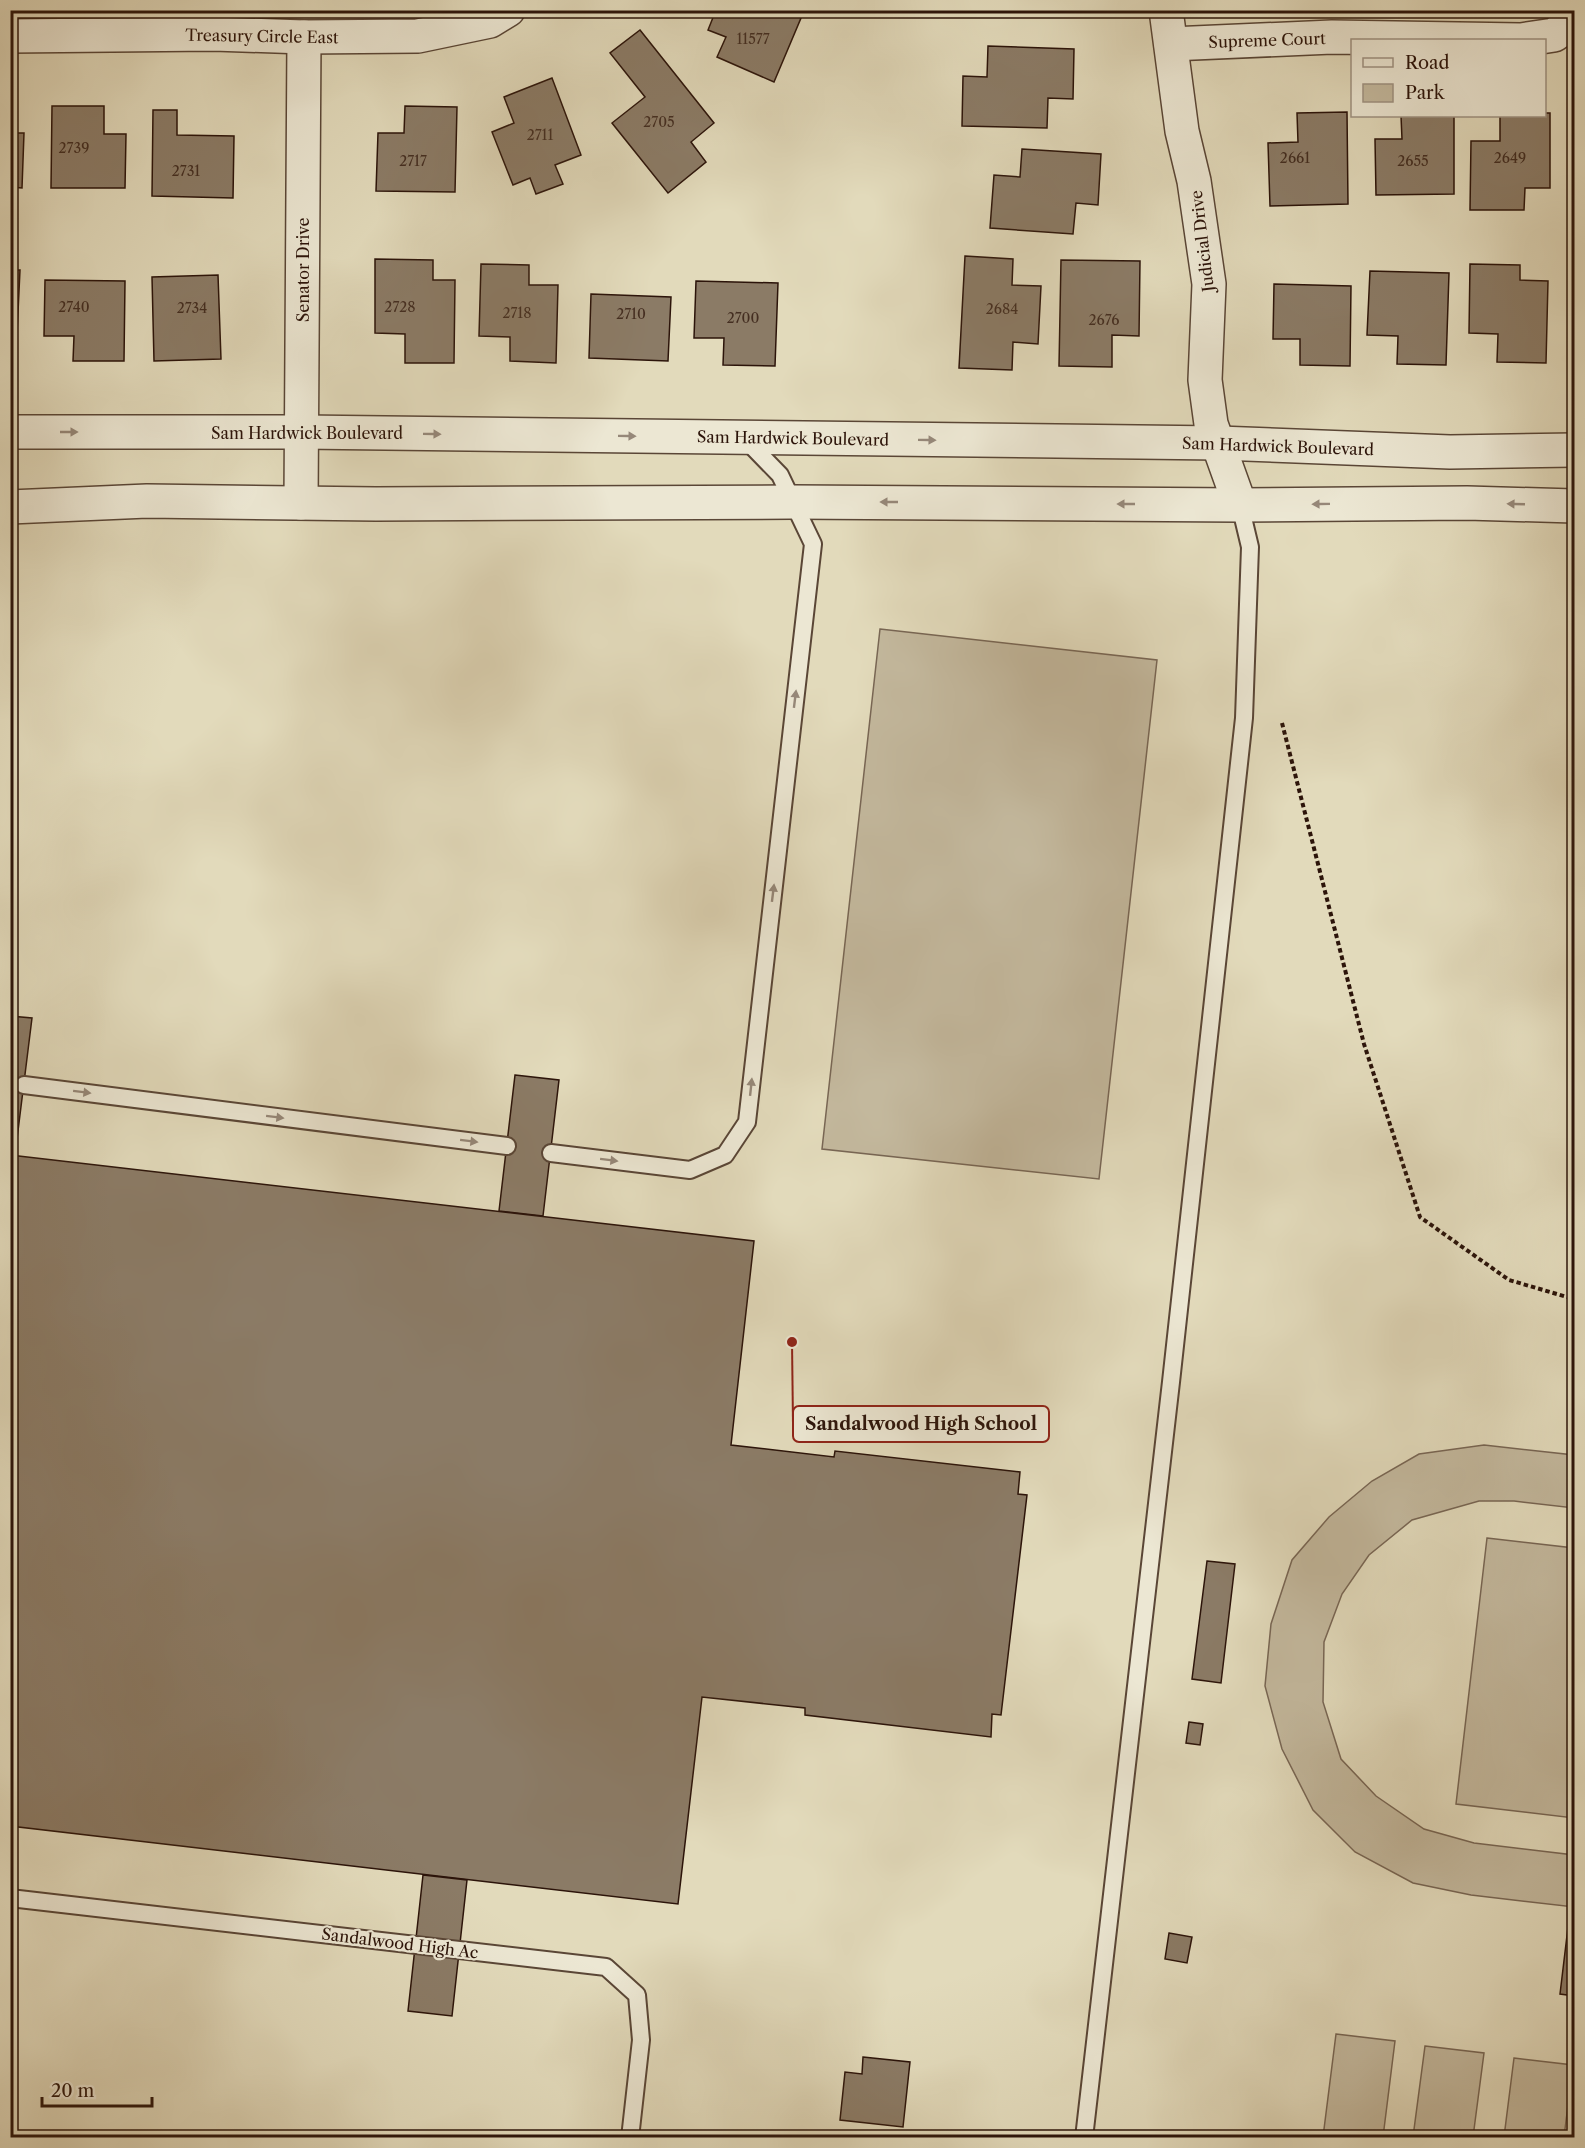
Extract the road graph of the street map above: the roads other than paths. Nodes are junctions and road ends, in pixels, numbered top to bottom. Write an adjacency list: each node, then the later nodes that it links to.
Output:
1 (508, 10): 5 (street, Treasury Circle East)
2 (1166, 10): 8 (street, Judicial Drive)
3 (1575, 21): 7 (street, Supreme Court)
4 (10, 36): 5 (street, Treasury Circle East)
5 (304, 37): 10 (street, Senator Drive)
6 (1458, 39): 8 (street, Supreme Court)
7 (1528, 39)
8 (1171, 44): 12 (street, Judicial Drive)
9 (10, 432): 10 (street, Sam Hardwick Boulevard, one-way to 10)
10 (302, 432): 11 (street, Sam Hardwick Boulevard, one-way to 11); 15 (street, Senator Drive)
11 (744, 438): 12 (street, Sam Hardwick Boulevard, one-way to 12); 14 (lane)
12 (1219, 444): 13 (street, Sam Hardwick Boulevard); 16 (street, Judicial Drive)
13 (1575, 450)
14 (793, 502): 15 (street); 16 (street, one-way to 14); 21 (lane, one-way to 14)
15 (301, 503): 18 (street)
16 (1240, 505): 17 (street, one-way to 16); 24 (lane)
17 (1575, 506)
18 (10, 507)
19 (24, 1085): 20 (lane, one-way to 20)
20 (507, 1146)
21 (551, 1153)
22 (10, 1898): 23 (lane, Sandalwood High Ac)
23 (630, 2138)
24 (1084, 2138)

